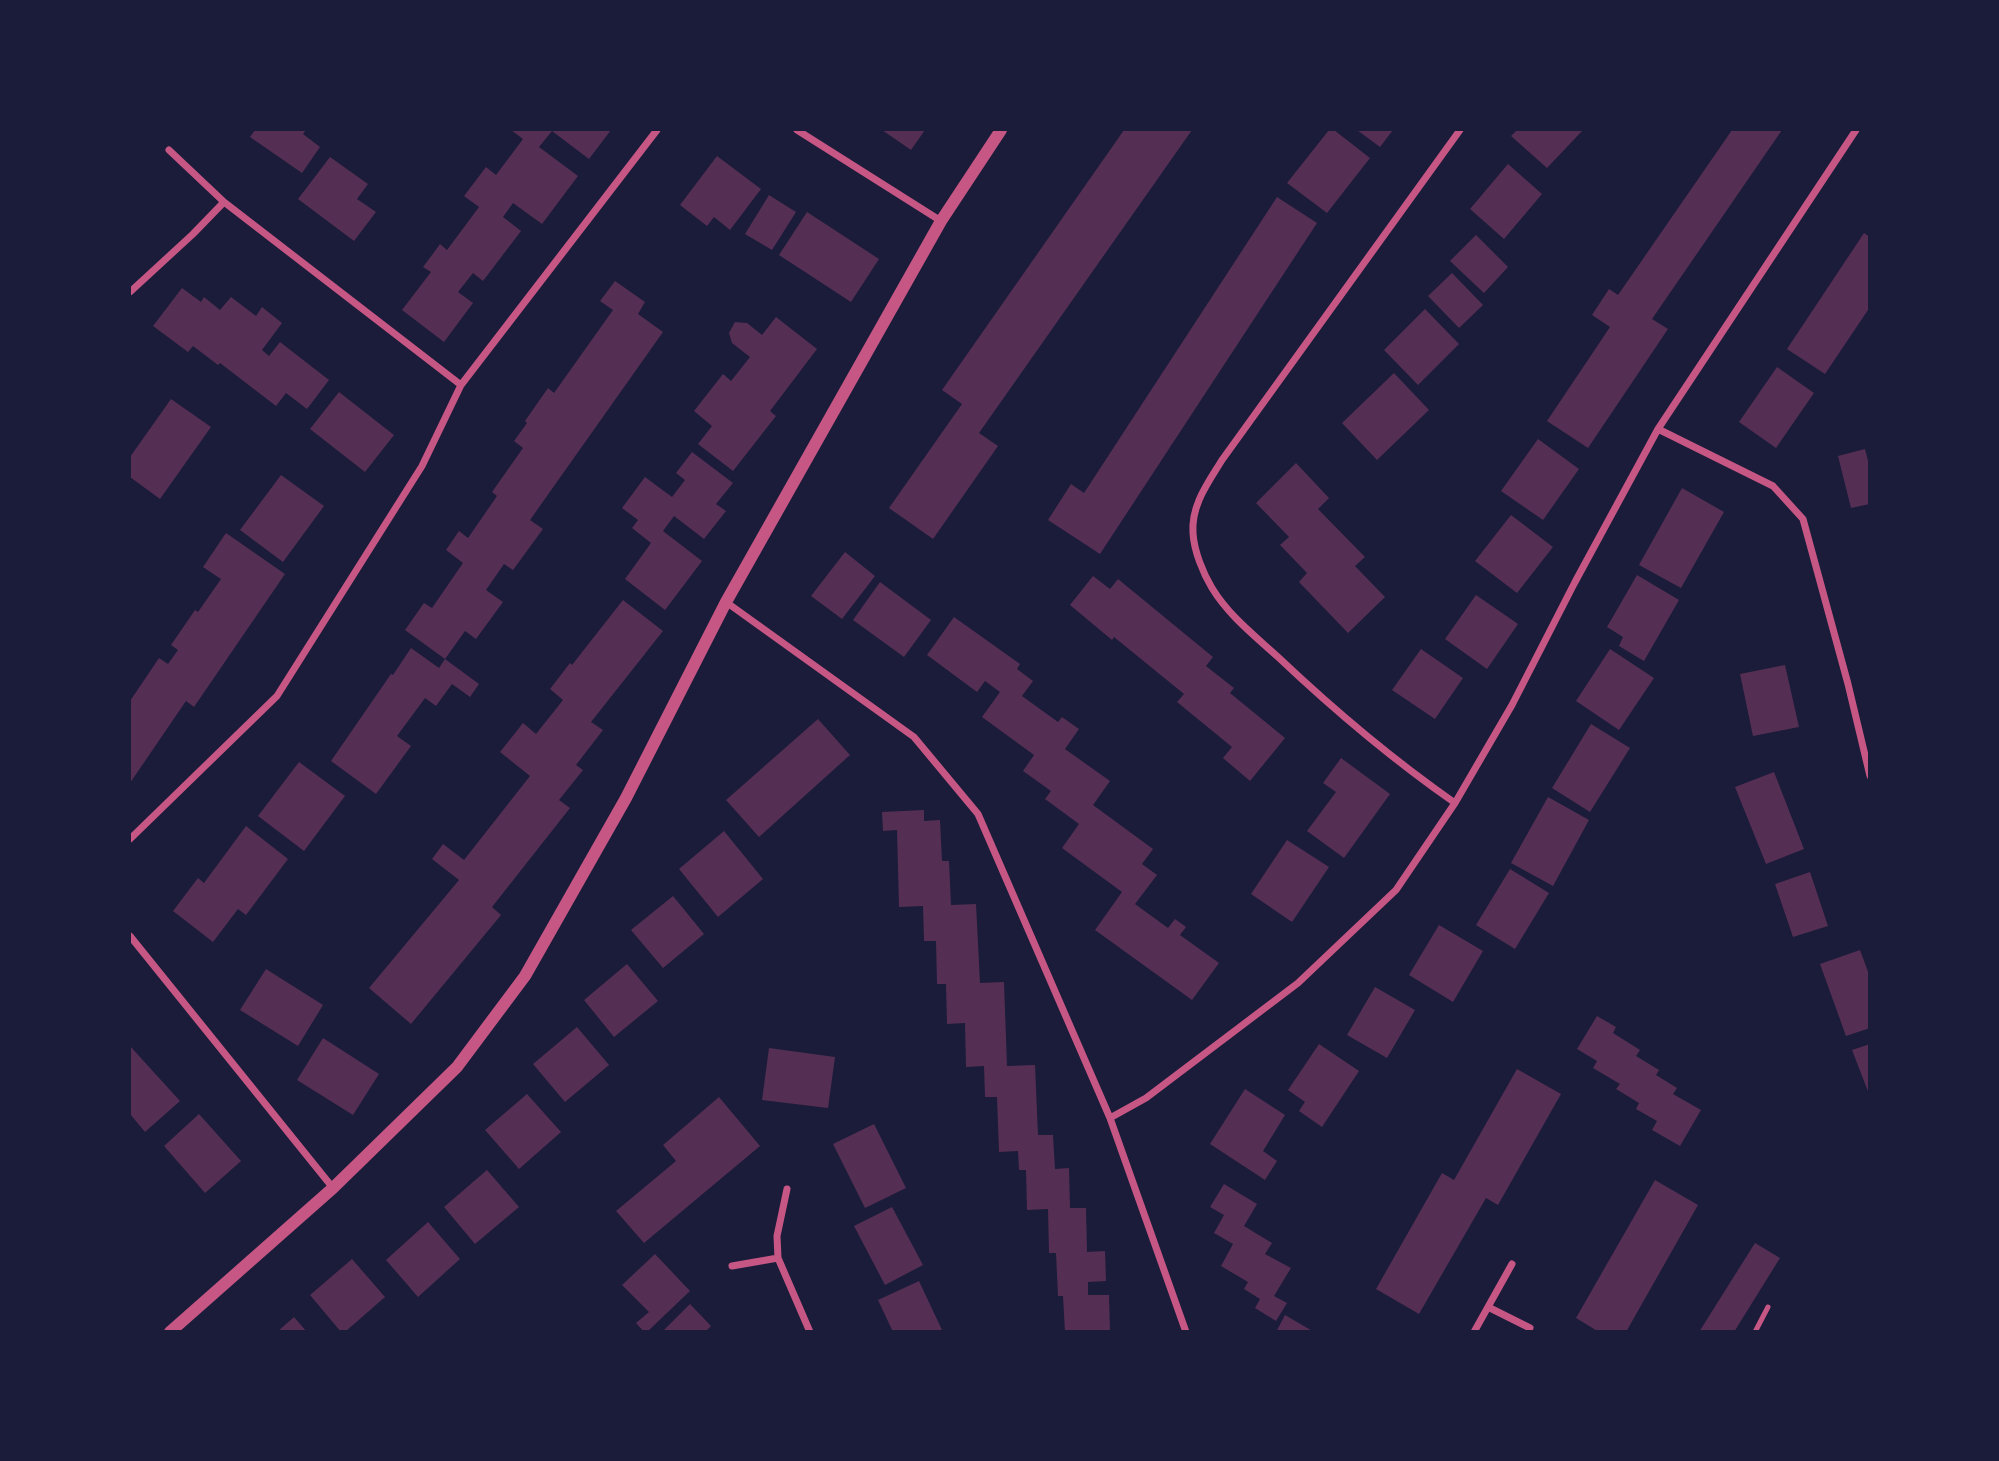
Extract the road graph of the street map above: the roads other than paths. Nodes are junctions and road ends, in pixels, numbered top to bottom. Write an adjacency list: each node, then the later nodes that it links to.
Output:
1 (657, 130): 10 (street)
2 (797, 130): 8 (street)
3 (1001, 130): 8 (street)
4 (1460, 130): 14 (street)
5 (1856, 130): 11 (street)
6 (169, 150): 7 (street)
7 (224, 202): 9 (street); 10 (street)
8 (941, 221): 12 (street)
9 (130, 292)
10 (461, 385): 15 (street)
11 (1658, 429): 13 (street); 14 (street)
12 (726, 603): 17 (street); 18 (street)
13 (1870, 776)
14 (1455, 803): 17 (street)
15 (130, 839)
16 (130, 936): 18 (street)
17 (1110, 1118): 28 (street)
18 (333, 1188): 26 (street)
19 (787, 1189): 20 (street)
20 (778, 1258): 22 (street); 27 (street)
21 (1512, 1264): 23 (street)
22 (732, 1266)
23 (1488, 1307): 25 (street); 29 (street)
24 (1768, 1307): 30 (lane)
25 (1533, 1330)
26 (170, 1332)
27 (810, 1332)
28 (1186, 1332)
29 (1474, 1332)
30 (1755, 1332)

